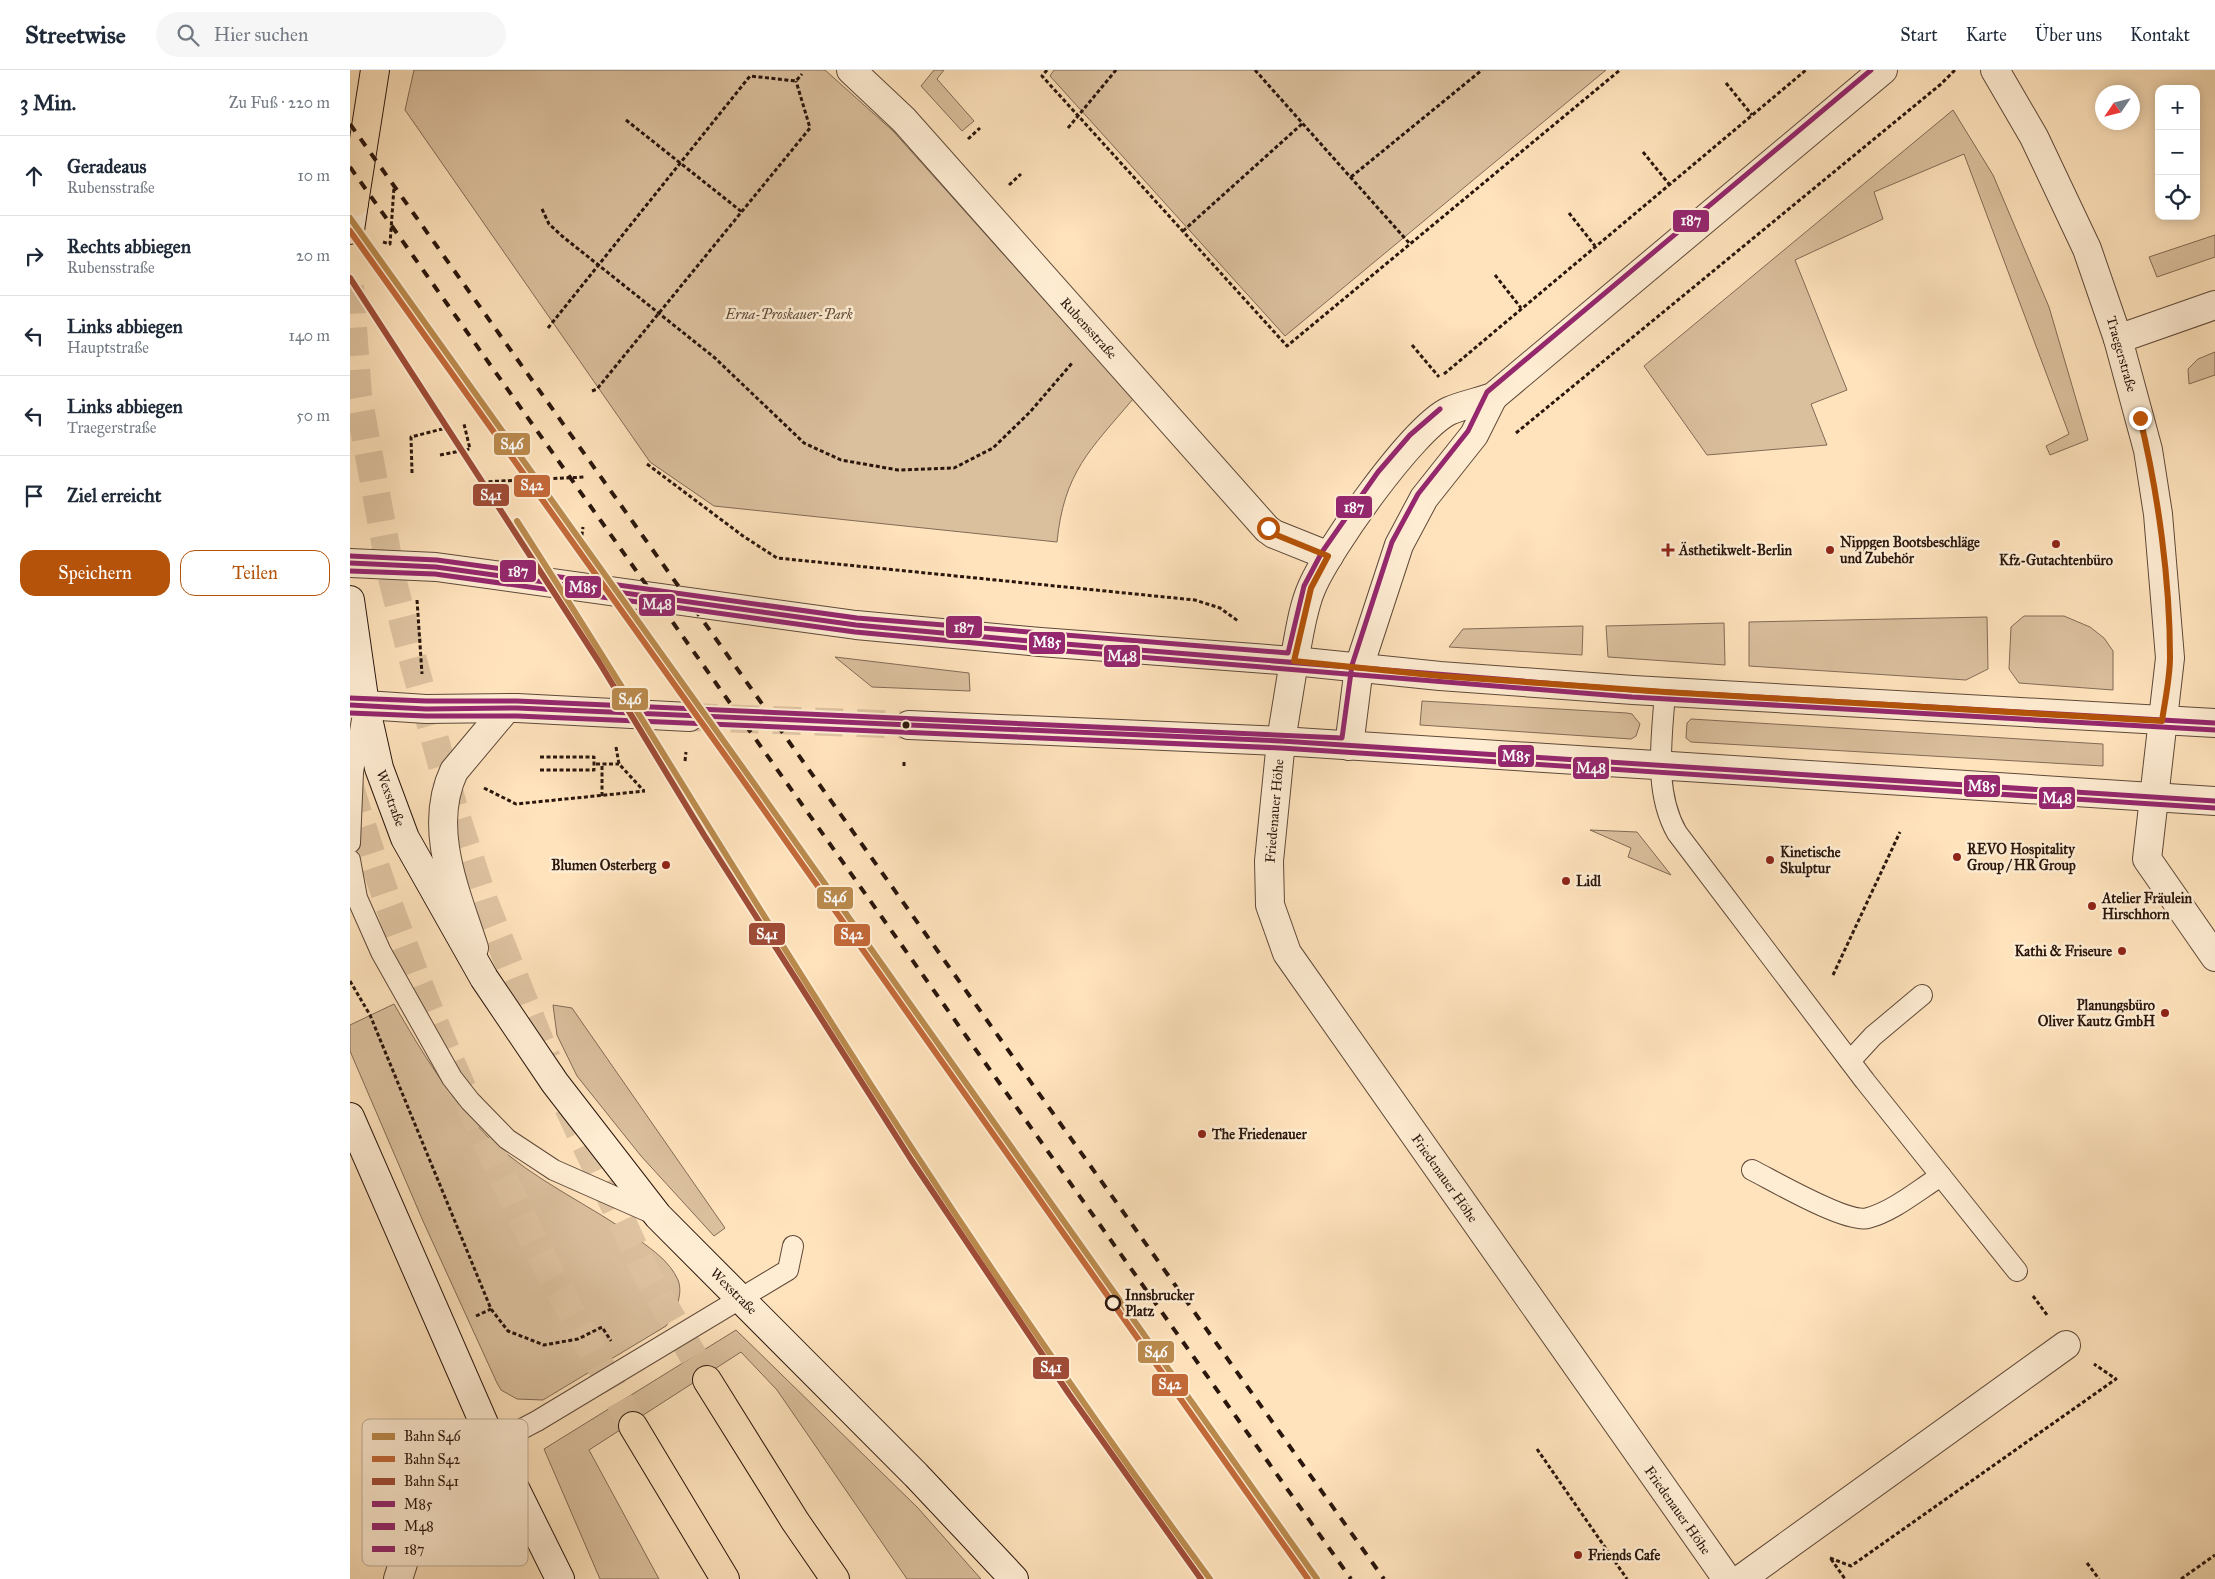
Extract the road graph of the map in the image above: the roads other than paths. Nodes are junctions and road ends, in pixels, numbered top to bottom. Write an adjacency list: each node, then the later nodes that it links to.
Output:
1 (375, 70): 5 (highway)
2 (1883, 70): 9 (street)
3 (1995, 70): 8 (street, Traegerstraße)
4 (861, 73): 10 (street, Rubensstraße)
5 (354, 203): 6 (street)
6 (350, 230)
7 (2215, 305): 8 (street)
8 (2118, 339): 19 (street, Traegerstraße)
9 (1493, 397): 10 (street); 14 (street)
10 (1328, 556): 13 (street)
11 (350, 563): 13 (street)
12 (350, 600): 16 (street, Wexstraße)
13 (1294, 661): 14 (street); 22 (street, Friedenauer Höhe)
14 (1359, 667): 15 (street); 23 (street)
15 (1665, 692): 19 (street); 24 (lane)
16 (357, 705): 17 (street); 27 (lane); 30 (street, Wexstraße)
17 (506, 709): 18 (street); 30 (street, Wexstraße)
18 (689, 717)
19 (2162, 721): 20 (street); 25 (street, Traegerstraße)
20 (2215, 724)
21 (909, 725): 22 (street)
22 (1281, 741): 23 (street); 52 (street, Friedenauer Höhe)
23 (1349, 746): 24 (street)
24 (1660, 766): 25 (street); 32 (lane)
25 (2153, 798): 26 (street); 29 (street, Traegerstraße)
26 (2215, 801)
27 (350, 843)
28 (350, 860): 36 (lane)
29 (2215, 957)
30 (484, 978): 36 (street, Wexstraße)
31 (1922, 995): 32 (lane)
32 (1850, 1061): 35 (lane)
33 (350, 1117): 42 (street)
34 (1752, 1170): 35 (lane)
35 (1941, 1176): 38 (lane)
36 (658, 1216): 39 (street, Wexstraße)
37 (793, 1246): 39 (lane)
38 (2018, 1272)
39 (740, 1298): 43 (lane); 51 (street, Wexstraße)
40 (2066, 1345): 53 (street)
41 (707, 1380): 50 (highway)
42 (482, 1419)
43 (528, 1426)
44 (633, 1426): 49 (highway)
45 (528, 1517): 48 (street)
46 (402, 1566): 47 (street)
47 (398, 1579)
48 (560, 1579)
49 (725, 1579)
50 (835, 1579)
51 (1014, 1579)
52 (1727, 1579)
53 (1741, 1579)

